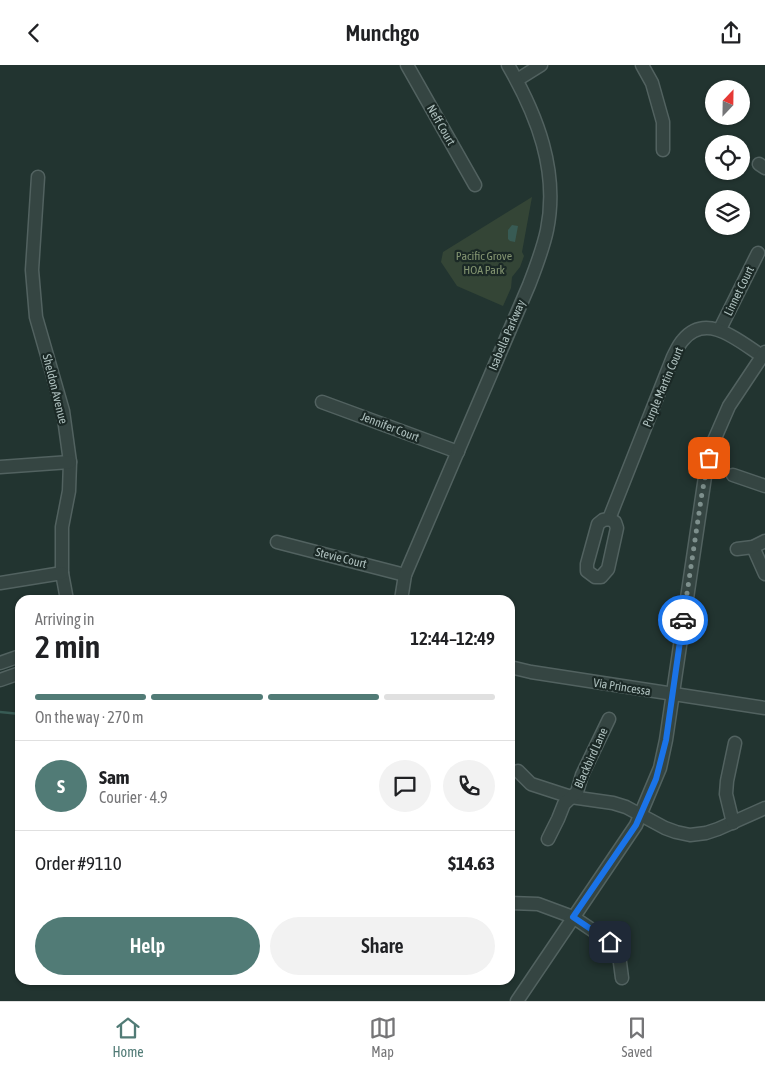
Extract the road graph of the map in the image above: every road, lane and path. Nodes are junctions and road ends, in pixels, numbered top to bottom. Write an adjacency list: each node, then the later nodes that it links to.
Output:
1 (407, 65): 8 (street, Neff Court)
2 (508, 65): 5 (street, Isabella Parkway)
3 (541, 65): 5 (street)
4 (642, 65): 6 (street)
5 (517, 80): 13 (street, Isabella Parkway)
6 (663, 150)
7 (38, 177): 14 (street, Sheldon Avenue)
8 (475, 185)
9 (758, 253): 10 (street, Linnet Court)
10 (720, 329): 11 (street); 18 (street, Purple Martin Court)
11 (763, 354): 34 (street)
12 (322, 402): 13 (street, Jennifer Court)
13 (458, 452): 25 (street, Isabella Parkway)
14 (70, 462): 15 (street); 23 (street, Sheldon Avenue)
15 (0, 467)
16 (733, 475): 17 (street)
17 (765, 486)
18 (609, 519)
19 (765, 541): 21 (street)
20 (277, 542): 25 (street, Stevie Court)
21 (753, 547): 22 (street); 24 (street)
22 (738, 549)
23 (62, 573): 26 (street); 27 (street, Sheldon Avenue)
24 (765, 574)
25 (405, 575): 28 (street, Isabella Parkway)
26 (0, 583)
27 (66, 595)
28 (402, 595)
29 (15, 658): 30 (street)
30 (0, 663)
31 (515, 668): 34 (street, Via Princessa)
32 (15, 675): 33 (street)
33 (0, 681)
34 (673, 694): 35 (street, Via Princessa); 41 (street)
35 (765, 708)
36 (609, 719): 39 (street, Blackbird Lane)
37 (734, 743): 42 (street)
38 (518, 771): 39 (street, Blackbird Lane)
39 (571, 797): 41 (street, Blackbird Lane); 43 (street, Blackbird Lane)
40 (765, 808): 42 (street, Blackbird Lane)
41 (641, 816): 42 (street, Blackbird Lane); 45 (street)
42 (733, 823)
43 (548, 839)
44 (515, 903): 45 (street)
45 (573, 917): 46 (street); 47 (street)
46 (622, 978)
47 (517, 1001)

